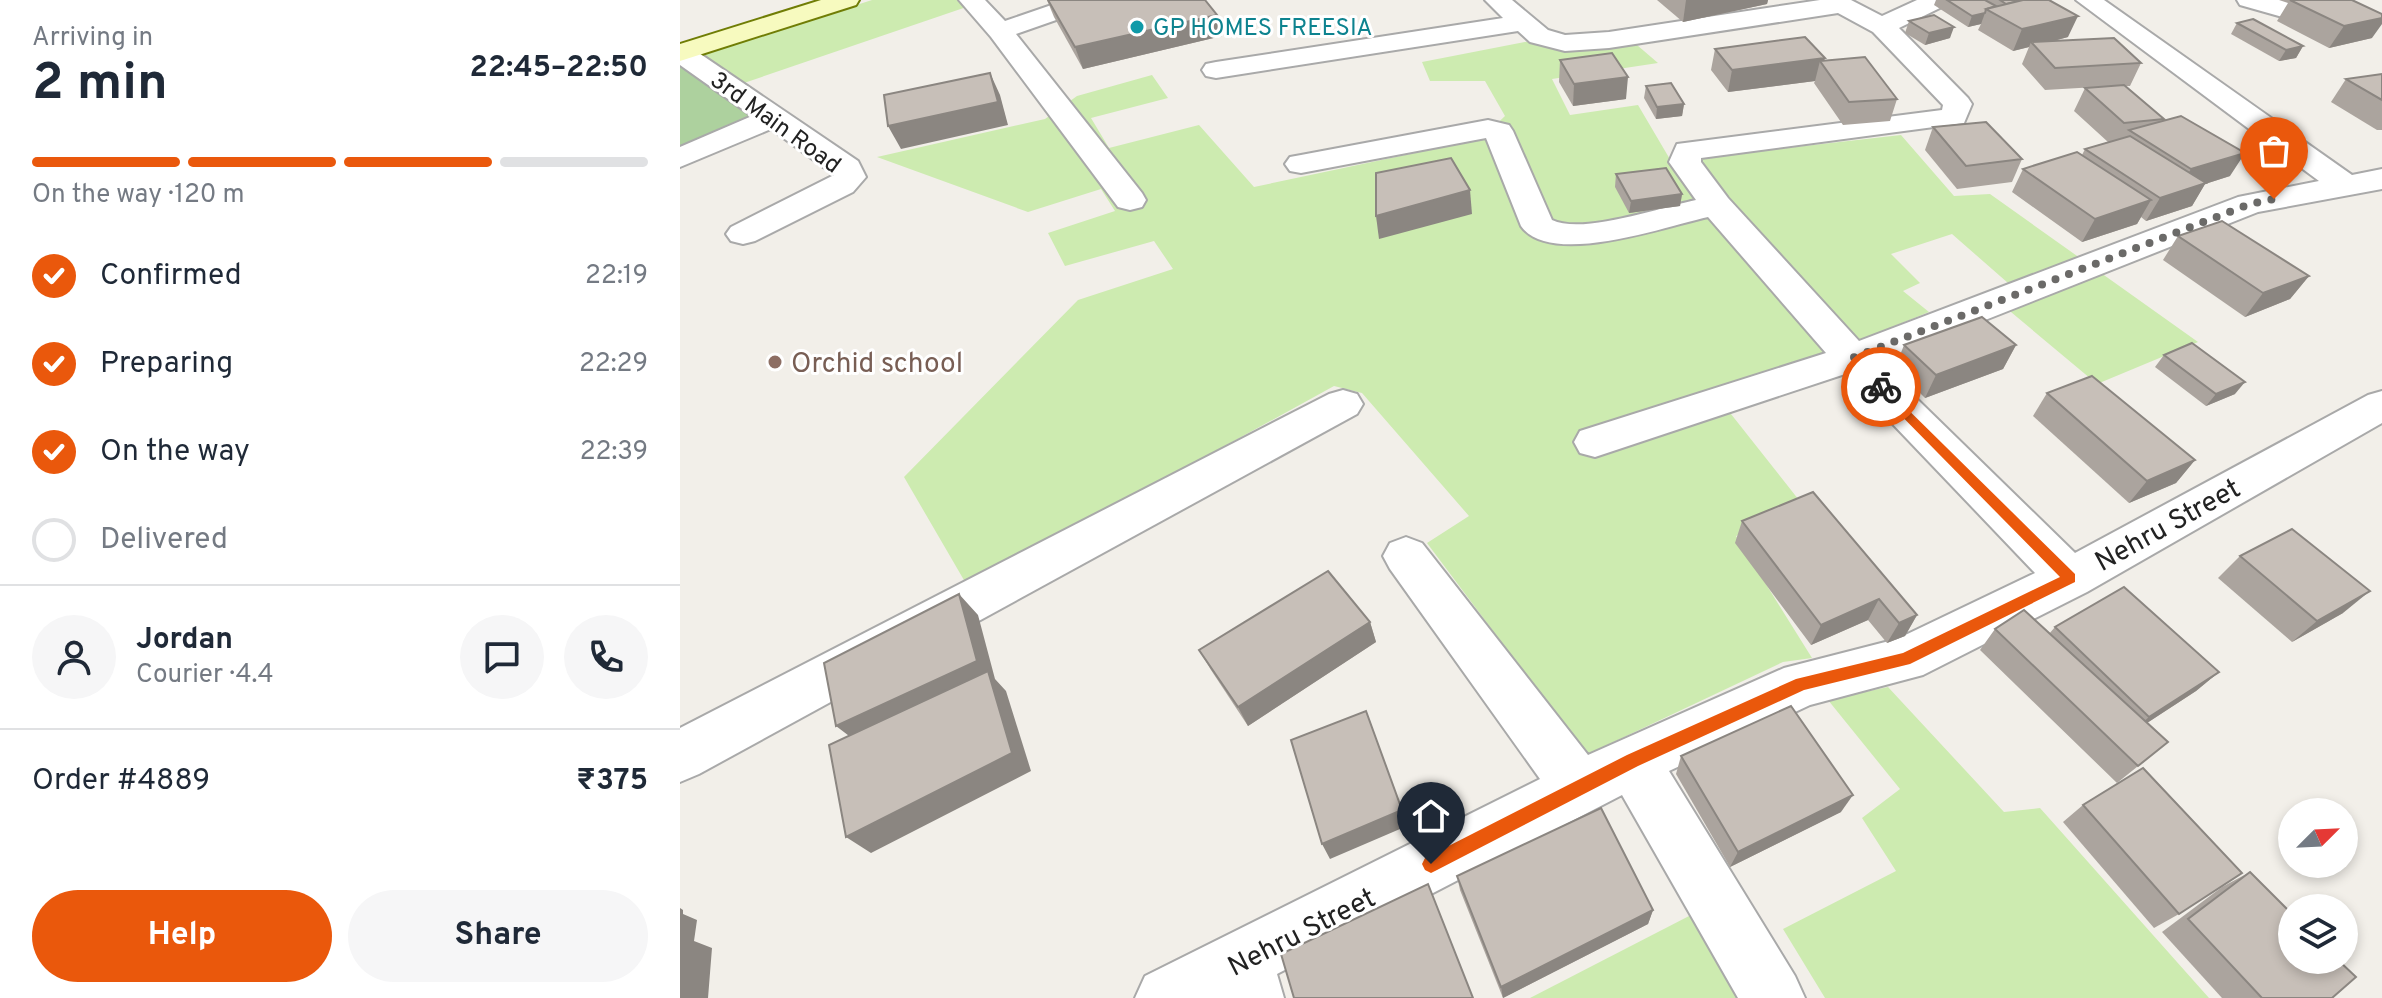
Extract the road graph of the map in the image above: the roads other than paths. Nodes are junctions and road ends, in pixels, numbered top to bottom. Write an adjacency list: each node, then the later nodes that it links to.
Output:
1 (806, 0): 14 (main road)
2 (847, 0): 15 (main road)
3 (971, 0): 13 (street)
4 (1090, 0): 13 (street)
5 (1497, 0): 11 (street)
6 (1937, 0): 12 (street)
7 (2088, 0): 21 (street)
8 (2249, 0): 9 (street)
9 (2336, 0)
10 (1836, 2): 11 (street); 12 (street)
11 (1522, 23): 16 (street)
12 (1882, 26): 23 (street)
13 (1000, 31): 22 (street)
14 (680, 38)
15 (680, 53): 17 (street, 3rd Main Road)
16 (1216, 70)
17 (771, 118): 18 (street); 24 (street, 3rd Main Road)
18 (680, 158)
19 (1301, 164): 23 (street)
20 (2382, 179): 21 (street)
21 (2345, 185): 25 (street)
22 (1130, 200)
23 (1716, 205): 25 (street)
24 (743, 234)
25 (1852, 358): 28 (street); 30 (street)
26 (1343, 404): 31 (street)
27 (2382, 405): 30 (street, Nehru Street)
28 (1595, 442)
29 (1406, 556): 33 (street)
30 (2070, 578): 32 (street, Nehru Street)
31 (680, 756)
32 (1632, 761): 33 (street, Nehru Street); 36 (street)
33 (1580, 788): 34 (street, Nehru Street)
34 (1247, 979): 35 (street, Nehru Street)
35 (1167, 998)
36 (1773, 998)

